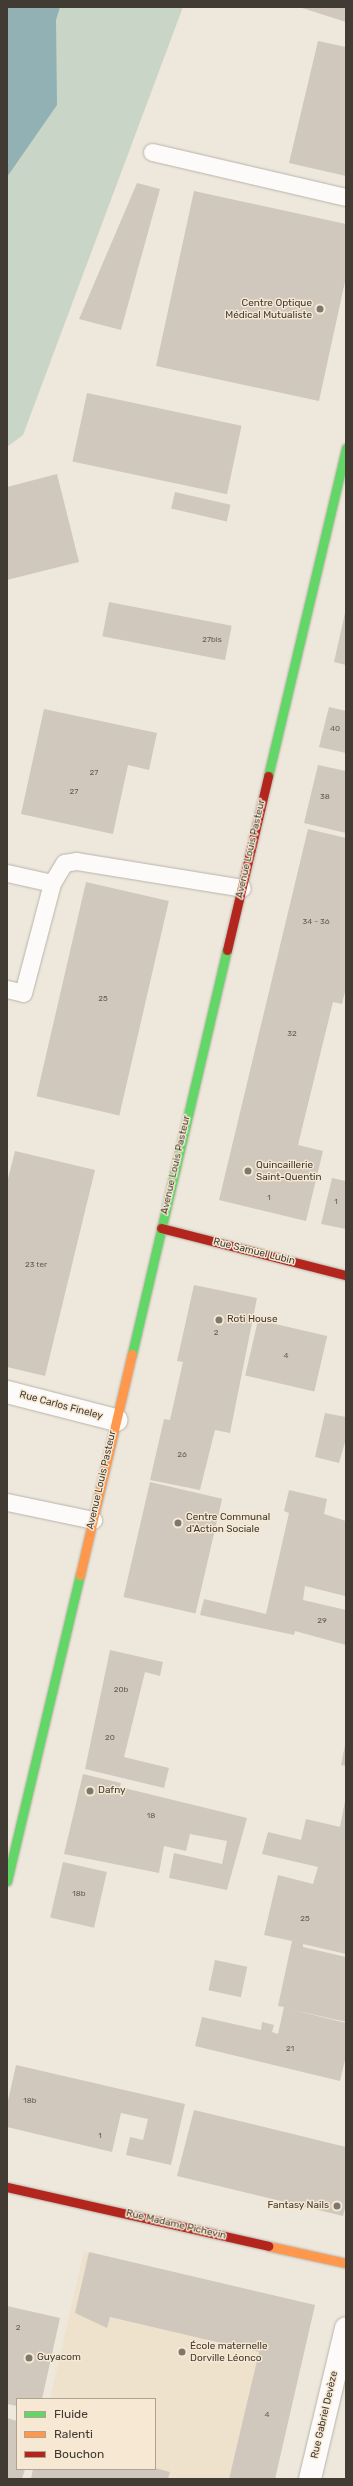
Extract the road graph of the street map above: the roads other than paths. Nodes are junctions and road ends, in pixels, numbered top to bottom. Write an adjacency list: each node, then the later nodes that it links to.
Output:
1 (152, 152): 2 (lane)
2 (346, 197)
3 (346, 448): 6 (street, Avenue Louis Pasteur)
4 (7, 873): 5 (lane)
5 (52, 882): 6 (lane); 7 (lane)
6 (242, 888): 8 (street, Avenue Louis Pasteur)
7 (7, 989)
8 (161, 1228): 9 (street, Rue Samuel Lubin); 11 (street, Avenue Louis Pasteur)
9 (346, 1275)
10 (7, 1392): 11 (street, Rue Carlos Fineley)
11 (116, 1420): 13 (street, Avenue Louis Pasteur)
12 (7, 1502): 13 (lane)
13 (93, 1520): 14 (street, Avenue Louis Pasteur)
14 (7, 1881)
15 (7, 2187): 16 (street, Rue Madame Pichevin)
16 (346, 2263)
17 (346, 2328): 18 (street, Rue Gabriel Devèze)
18 (310, 2479)

